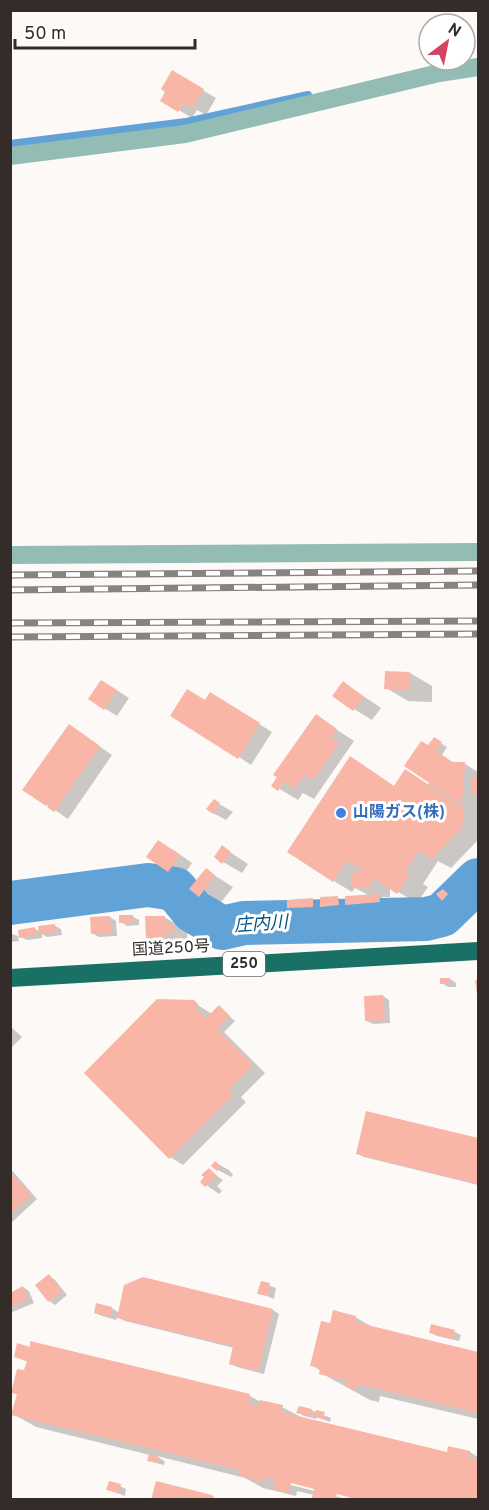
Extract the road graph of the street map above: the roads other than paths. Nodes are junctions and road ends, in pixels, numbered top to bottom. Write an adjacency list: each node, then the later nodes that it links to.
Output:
1 (478, 67): 2 (street)
2 (10, 156)
3 (478, 552): 4 (street)
4 (10, 555)
5 (478, 951): 6 (highway, 国道250号 / 250)
6 (10, 978)

